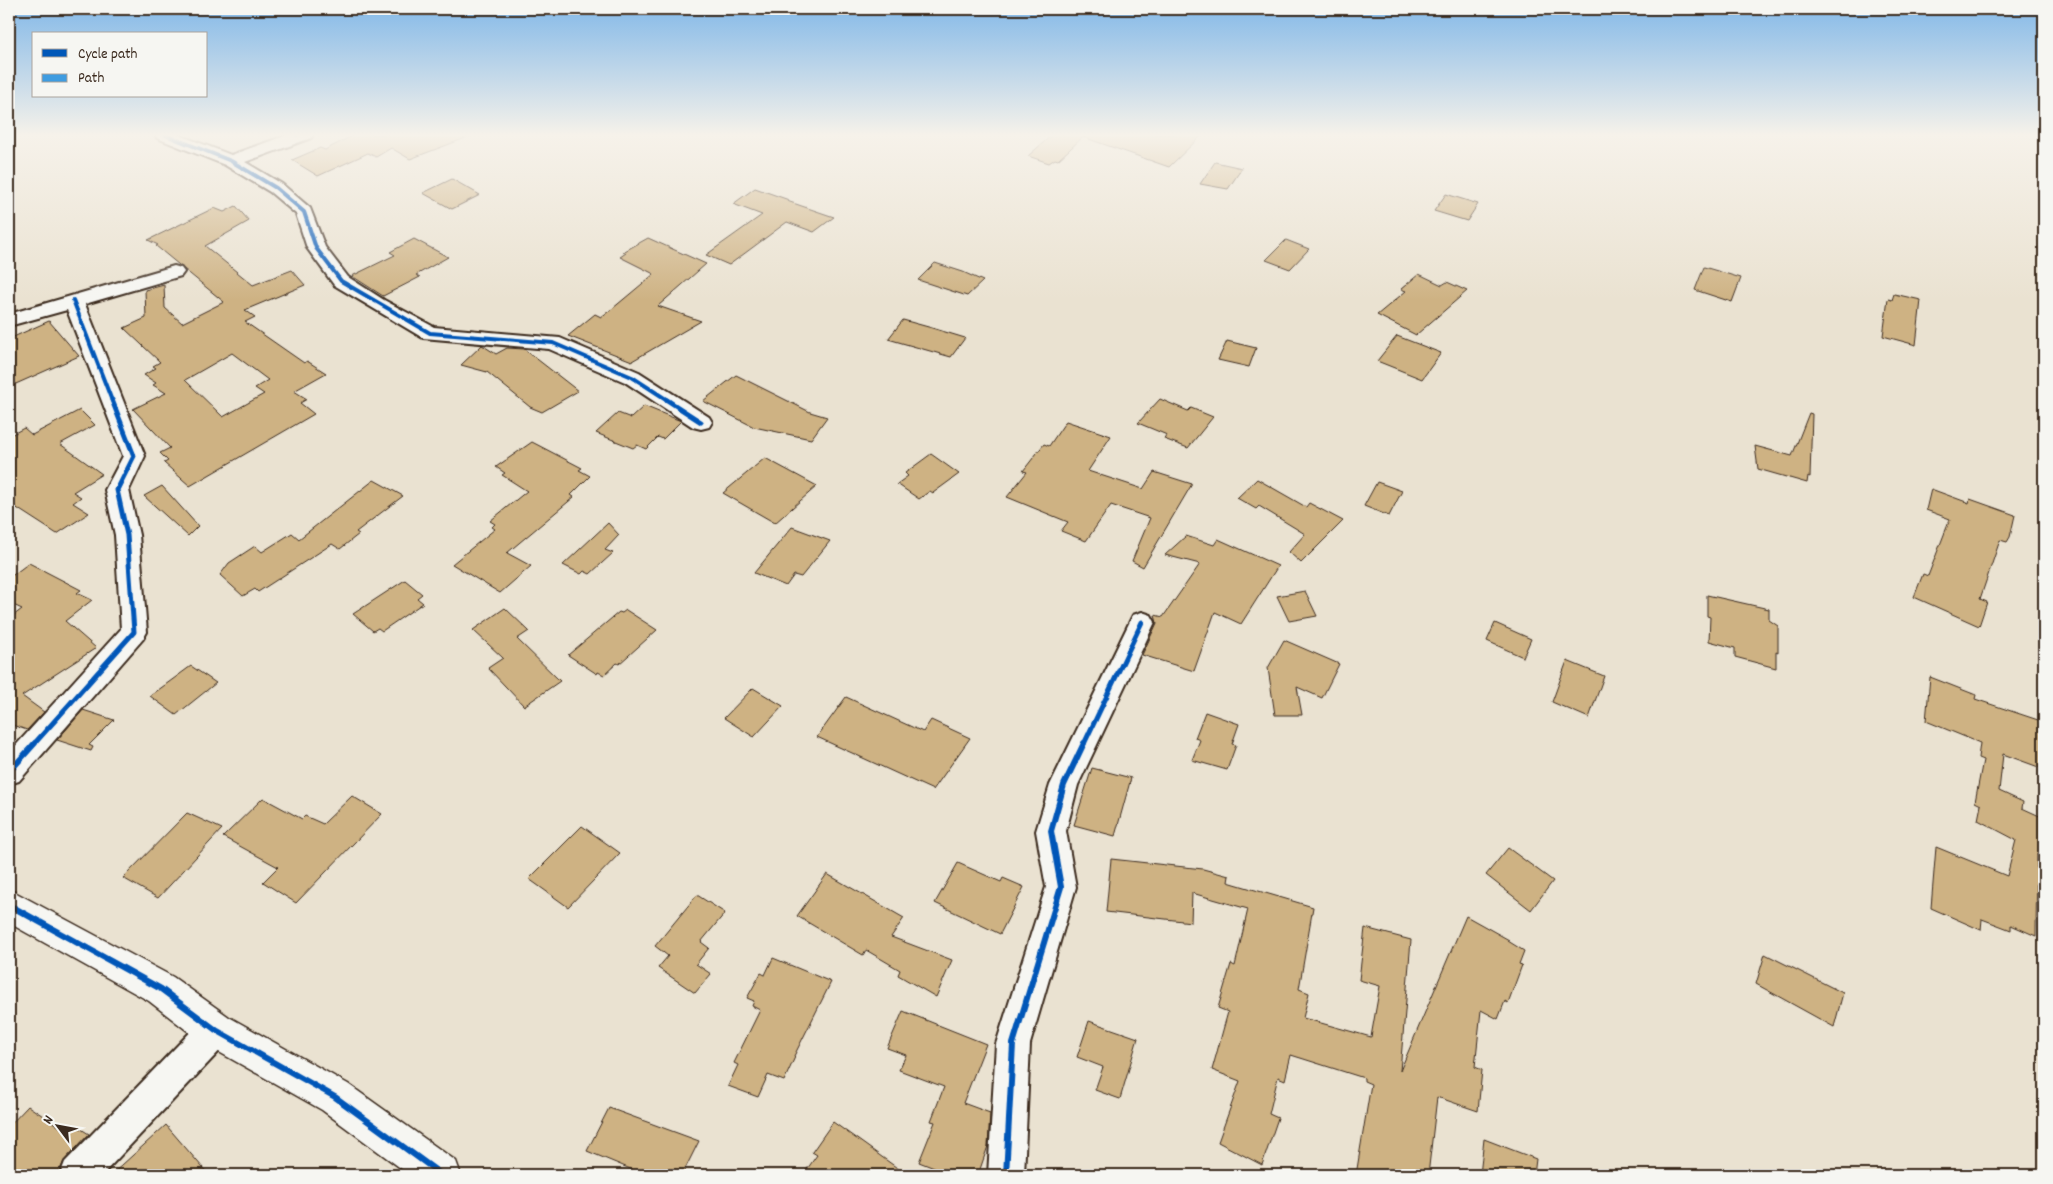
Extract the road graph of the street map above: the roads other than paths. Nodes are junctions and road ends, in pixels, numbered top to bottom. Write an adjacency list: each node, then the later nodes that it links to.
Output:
1 (277, 189): 5 (street)
2 (174, 272): 3 (street)
3 (73, 300): 4 (street); 7 (street)
4 (9, 320)
5 (701, 422)
6 (1142, 622): 12 (street)
7 (9, 772)
8 (9, 905): 9 (street)
9 (216, 1030): 10 (street); 11 (street)
10 (78, 1175)
11 (442, 1175)
12 (1006, 1175)

